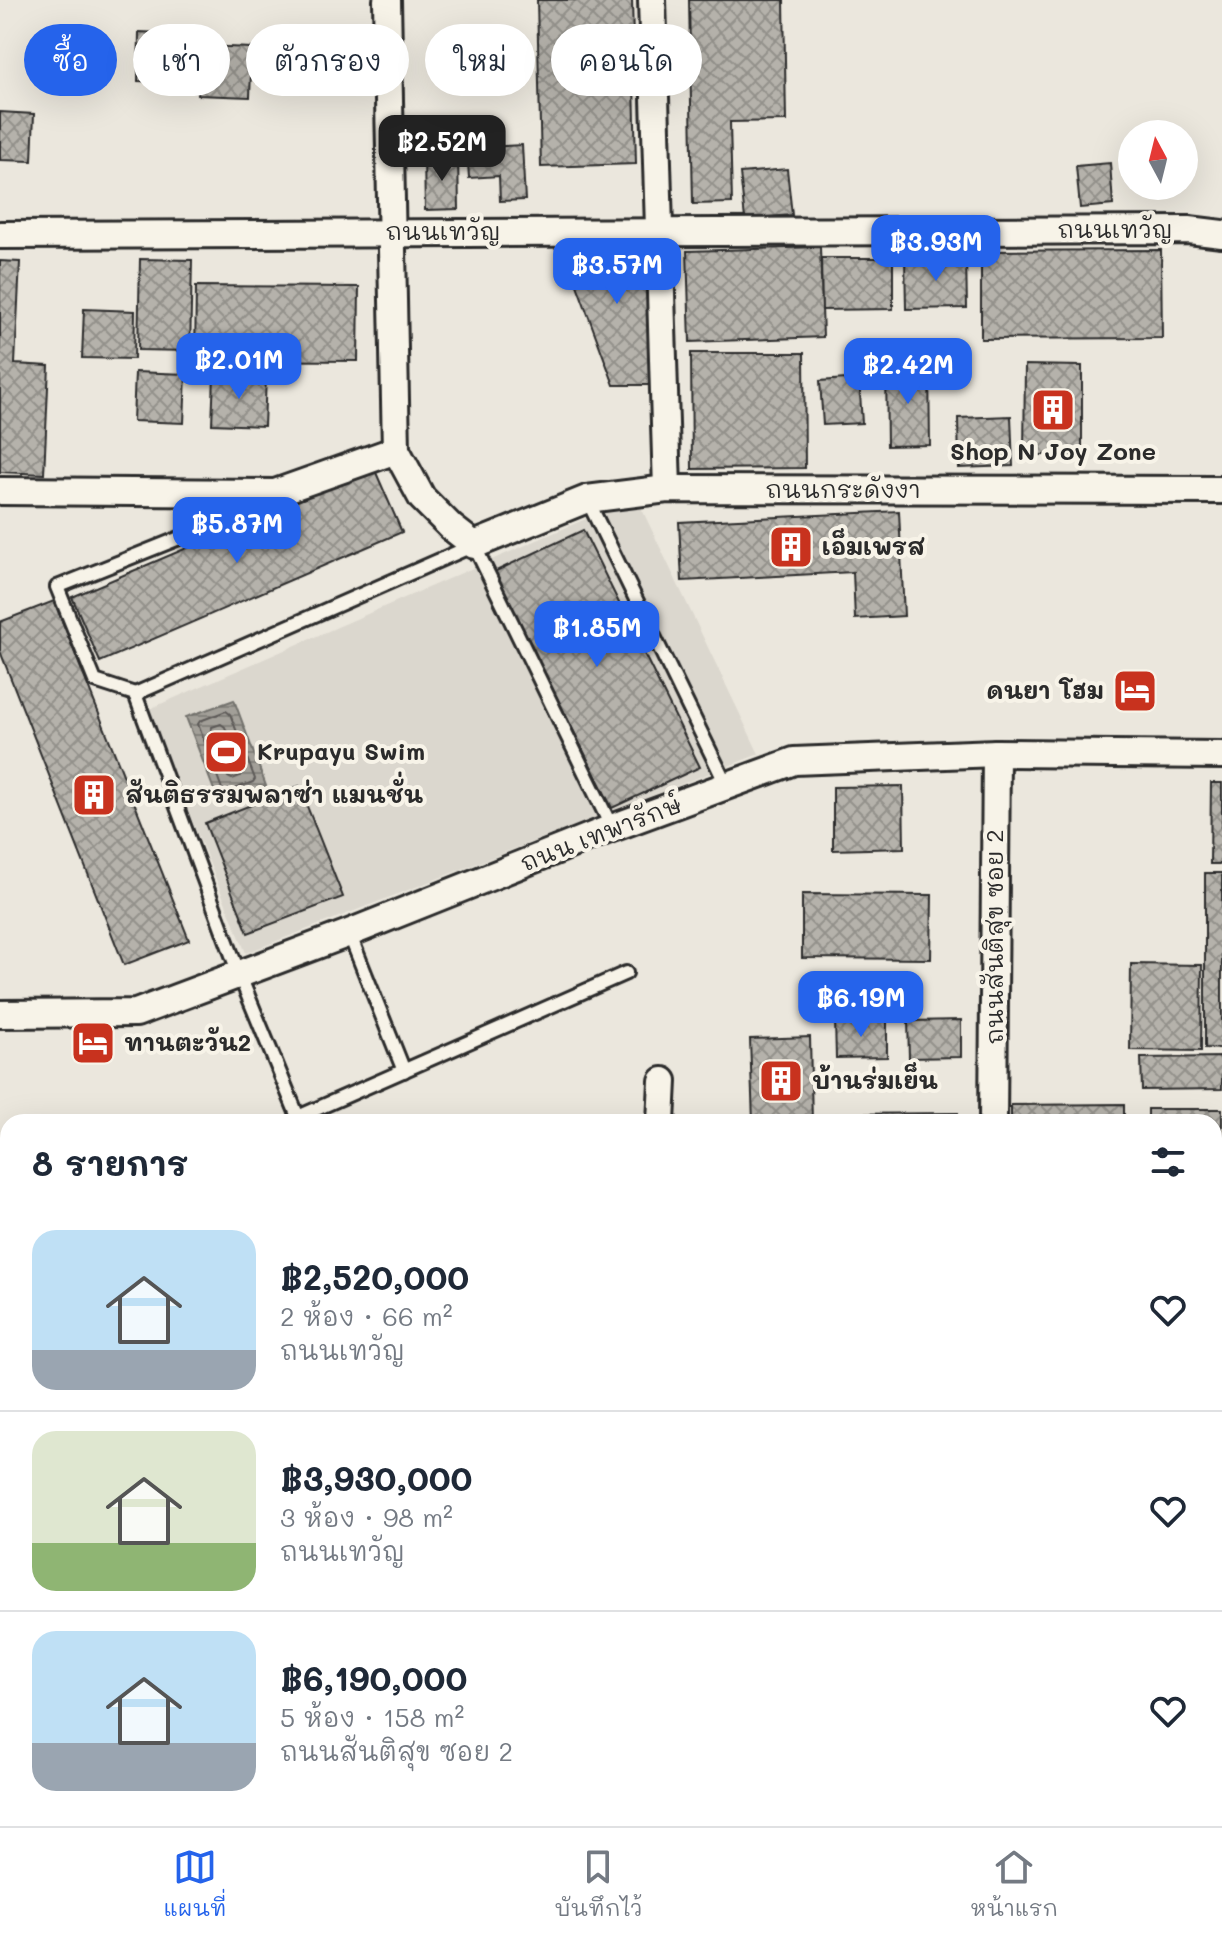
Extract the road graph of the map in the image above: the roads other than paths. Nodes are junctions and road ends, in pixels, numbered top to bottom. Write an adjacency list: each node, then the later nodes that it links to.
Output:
1 (387, 0): 4 (street)
2 (652, 0): 3 (street)
3 (659, 231): 4 (street, ถนนเทวัญ); 5 (street, ถนนเทวัญ); 8 (street)
4 (392, 233): 6 (street, ถนนเทวัญ); 7 (street)
5 (1222, 234)
6 (0, 235)
7 (396, 450): 10 (street); 13 (street)
8 (667, 489): 9 (street, ถนนกระดังงา); 11 (street, ถนนกระดังงา)
9 (1222, 490)
10 (0, 491)
11 (587, 499): 13 (street, ถนนกระดังงา); 17 (lane)
12 (262, 505): 14 (lane)
13 (474, 545): 14 (lane); 18 (lane)
14 (135, 694): 21 (lane)
15 (996, 753): 16 (street, ถนน เทพารักษ์); 17 (street, ถนน เทพารักษ์); 28 (street, ถนนสันติสุข ซอย 2)
16 (1222, 755)
17 (727, 786): 18 (street, ถนน เทพารักษ์)
18 (612, 828): 19 (street, ถนน เทพารักษ์)
19 (349, 933): 21 (street, ถนน เทพารักษ์); 23 (lane)
20 (626, 973): 23 (lane)
21 (239, 974): 22 (street, ถนน เทพารักษ์); 25 (lane)
22 (0, 1014)
23 (404, 1071): 26 (lane)
24 (663, 1081): 27 (street)
25 (297, 1114)
26 (305, 1114)
27 (661, 1114)
28 (993, 1114)

